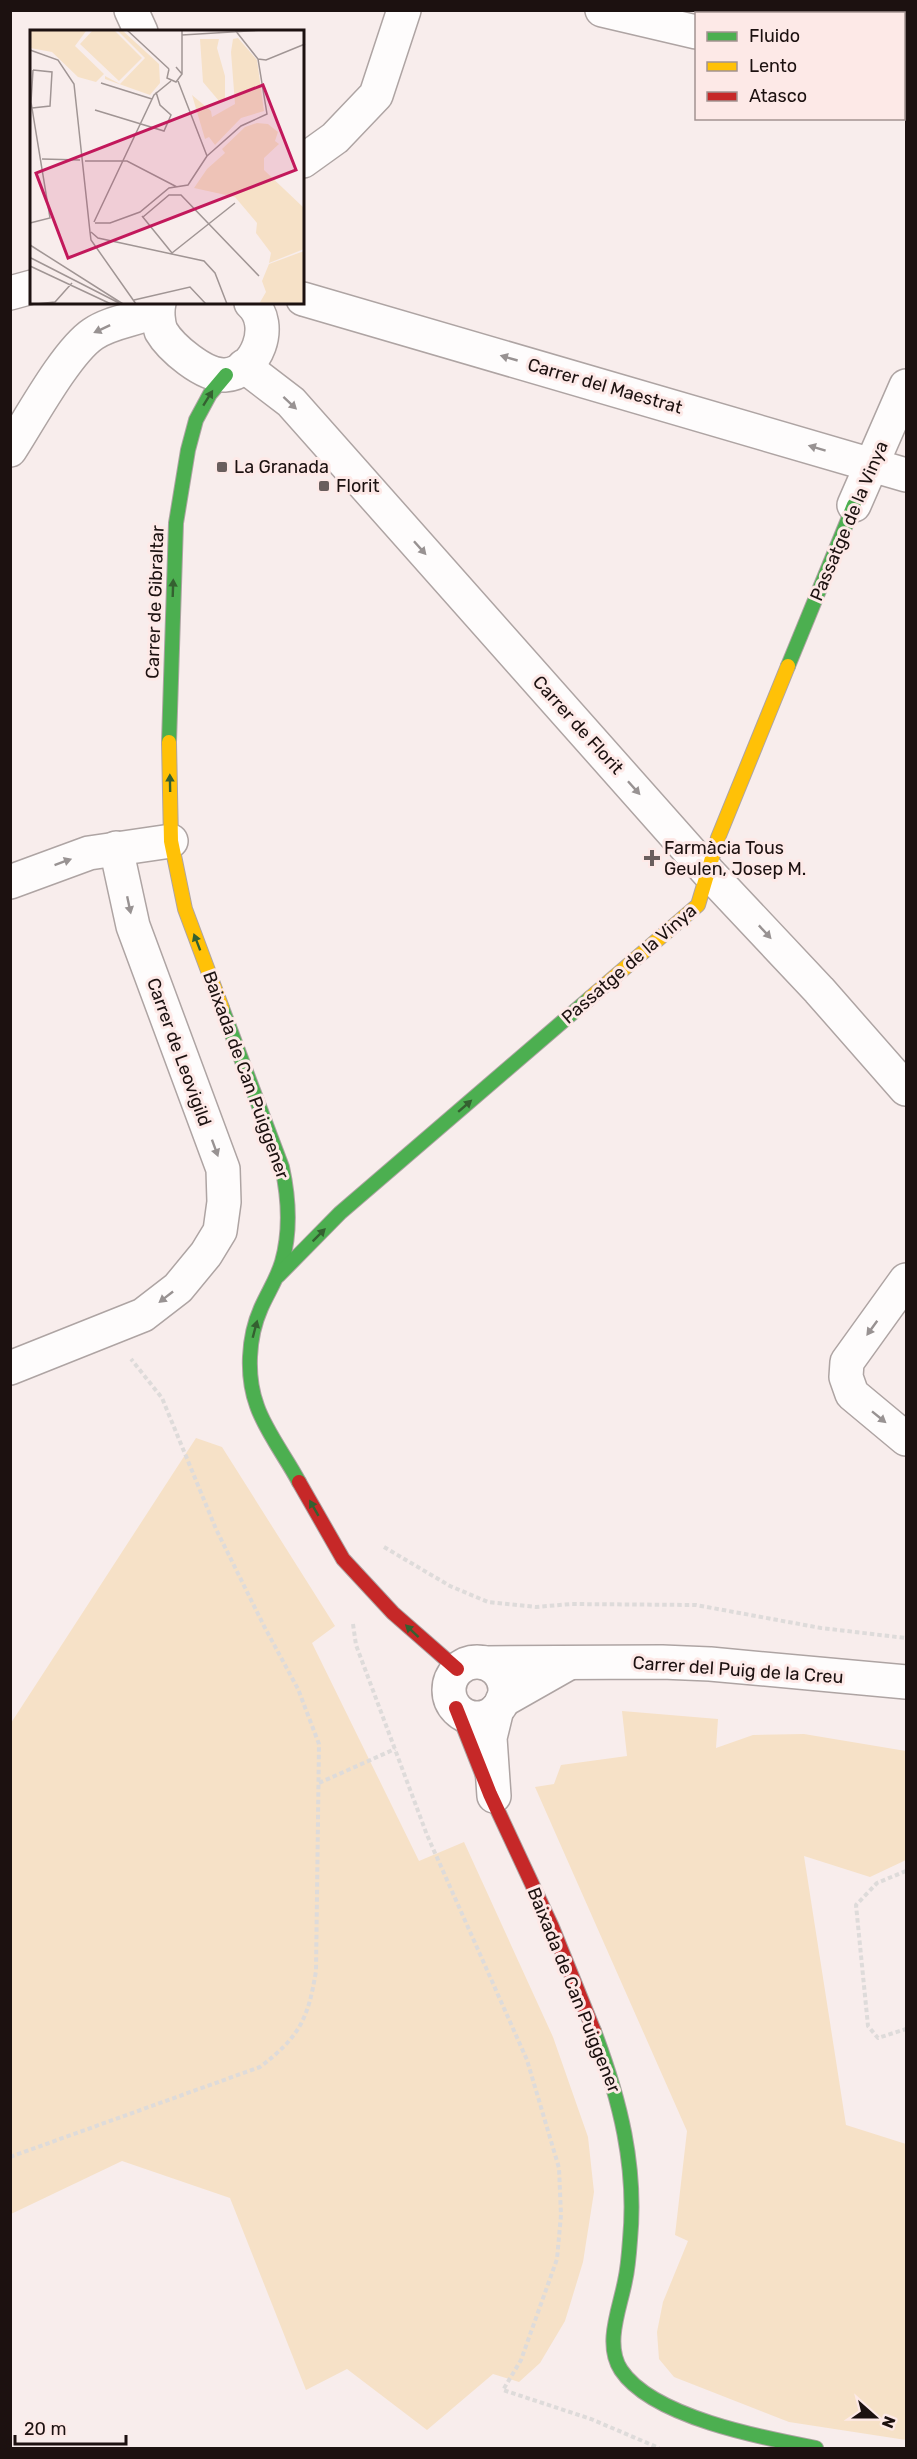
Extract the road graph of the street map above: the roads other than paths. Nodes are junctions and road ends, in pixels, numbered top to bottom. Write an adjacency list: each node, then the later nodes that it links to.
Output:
1 (131, 10): 4 (street)
2 (404, 10): 6 (street)
3 (602, 10): 5 (street)
4 (140, 30)
5 (695, 32)
6 (304, 160)
7 (30, 288): 8 (street)
8 (10, 293)
9 (304, 299): 15 (street, Carrer del Maestrat, one-way to 9)
10 (252, 304): 12 (street)
11 (158, 307): 12 (street, Carrer de Florit); 14 (street, one-way to 14)
12 (235, 371): 18 (street, Carrer de Gibraltar, one-way to 12); 20 (street, Carrer de Florit, one-way to 20)
13 (906, 386): 15 (street, Passatge de la Vinya)
14 (10, 450)
15 (873, 464): 16 (street, Carrer del Maestrat); 17 (street, Passatge de la Vinya)
16 (906, 476)
17 (854, 505): 20 (street, Passatge de la Vinya)
18 (171, 841): 19 (street); 23 (street, Baixada de Can Puiggener, one-way to 18)
19 (116, 848): 21 (street, one-way to 19); 25 (street, Carrer de Leovigild, one-way to 25)
20 (708, 872): 22 (street, Carrer de Florit, one-way to 22); 23 (street, Passatge de la Vinya, one-way to 20)
21 (10, 882)
22 (906, 1089)
23 (278, 1276): 28 (street, Baixada de Can Puiggener, one-way to 23)
24 (906, 1280): 26 (street, one-way to 26)
25 (10, 1368)
26 (906, 1439)
27 (569, 1663): 28 (street, Carrer del Puig de la Creu); 29 (street, Carrer del Puig de la Creu); 30 (street, Carrer del Puig de la Creu)
28 (471, 1666): 30 (street); 31 (street)
29 (906, 1682)
30 (500, 1705): 31 (street); 32 (street)
31 (456, 1708): 32 (street, Baixada de Can Puiggener)
32 (496, 1806): 33 (street, Baixada de Can Puiggener)
33 (816, 2448)

